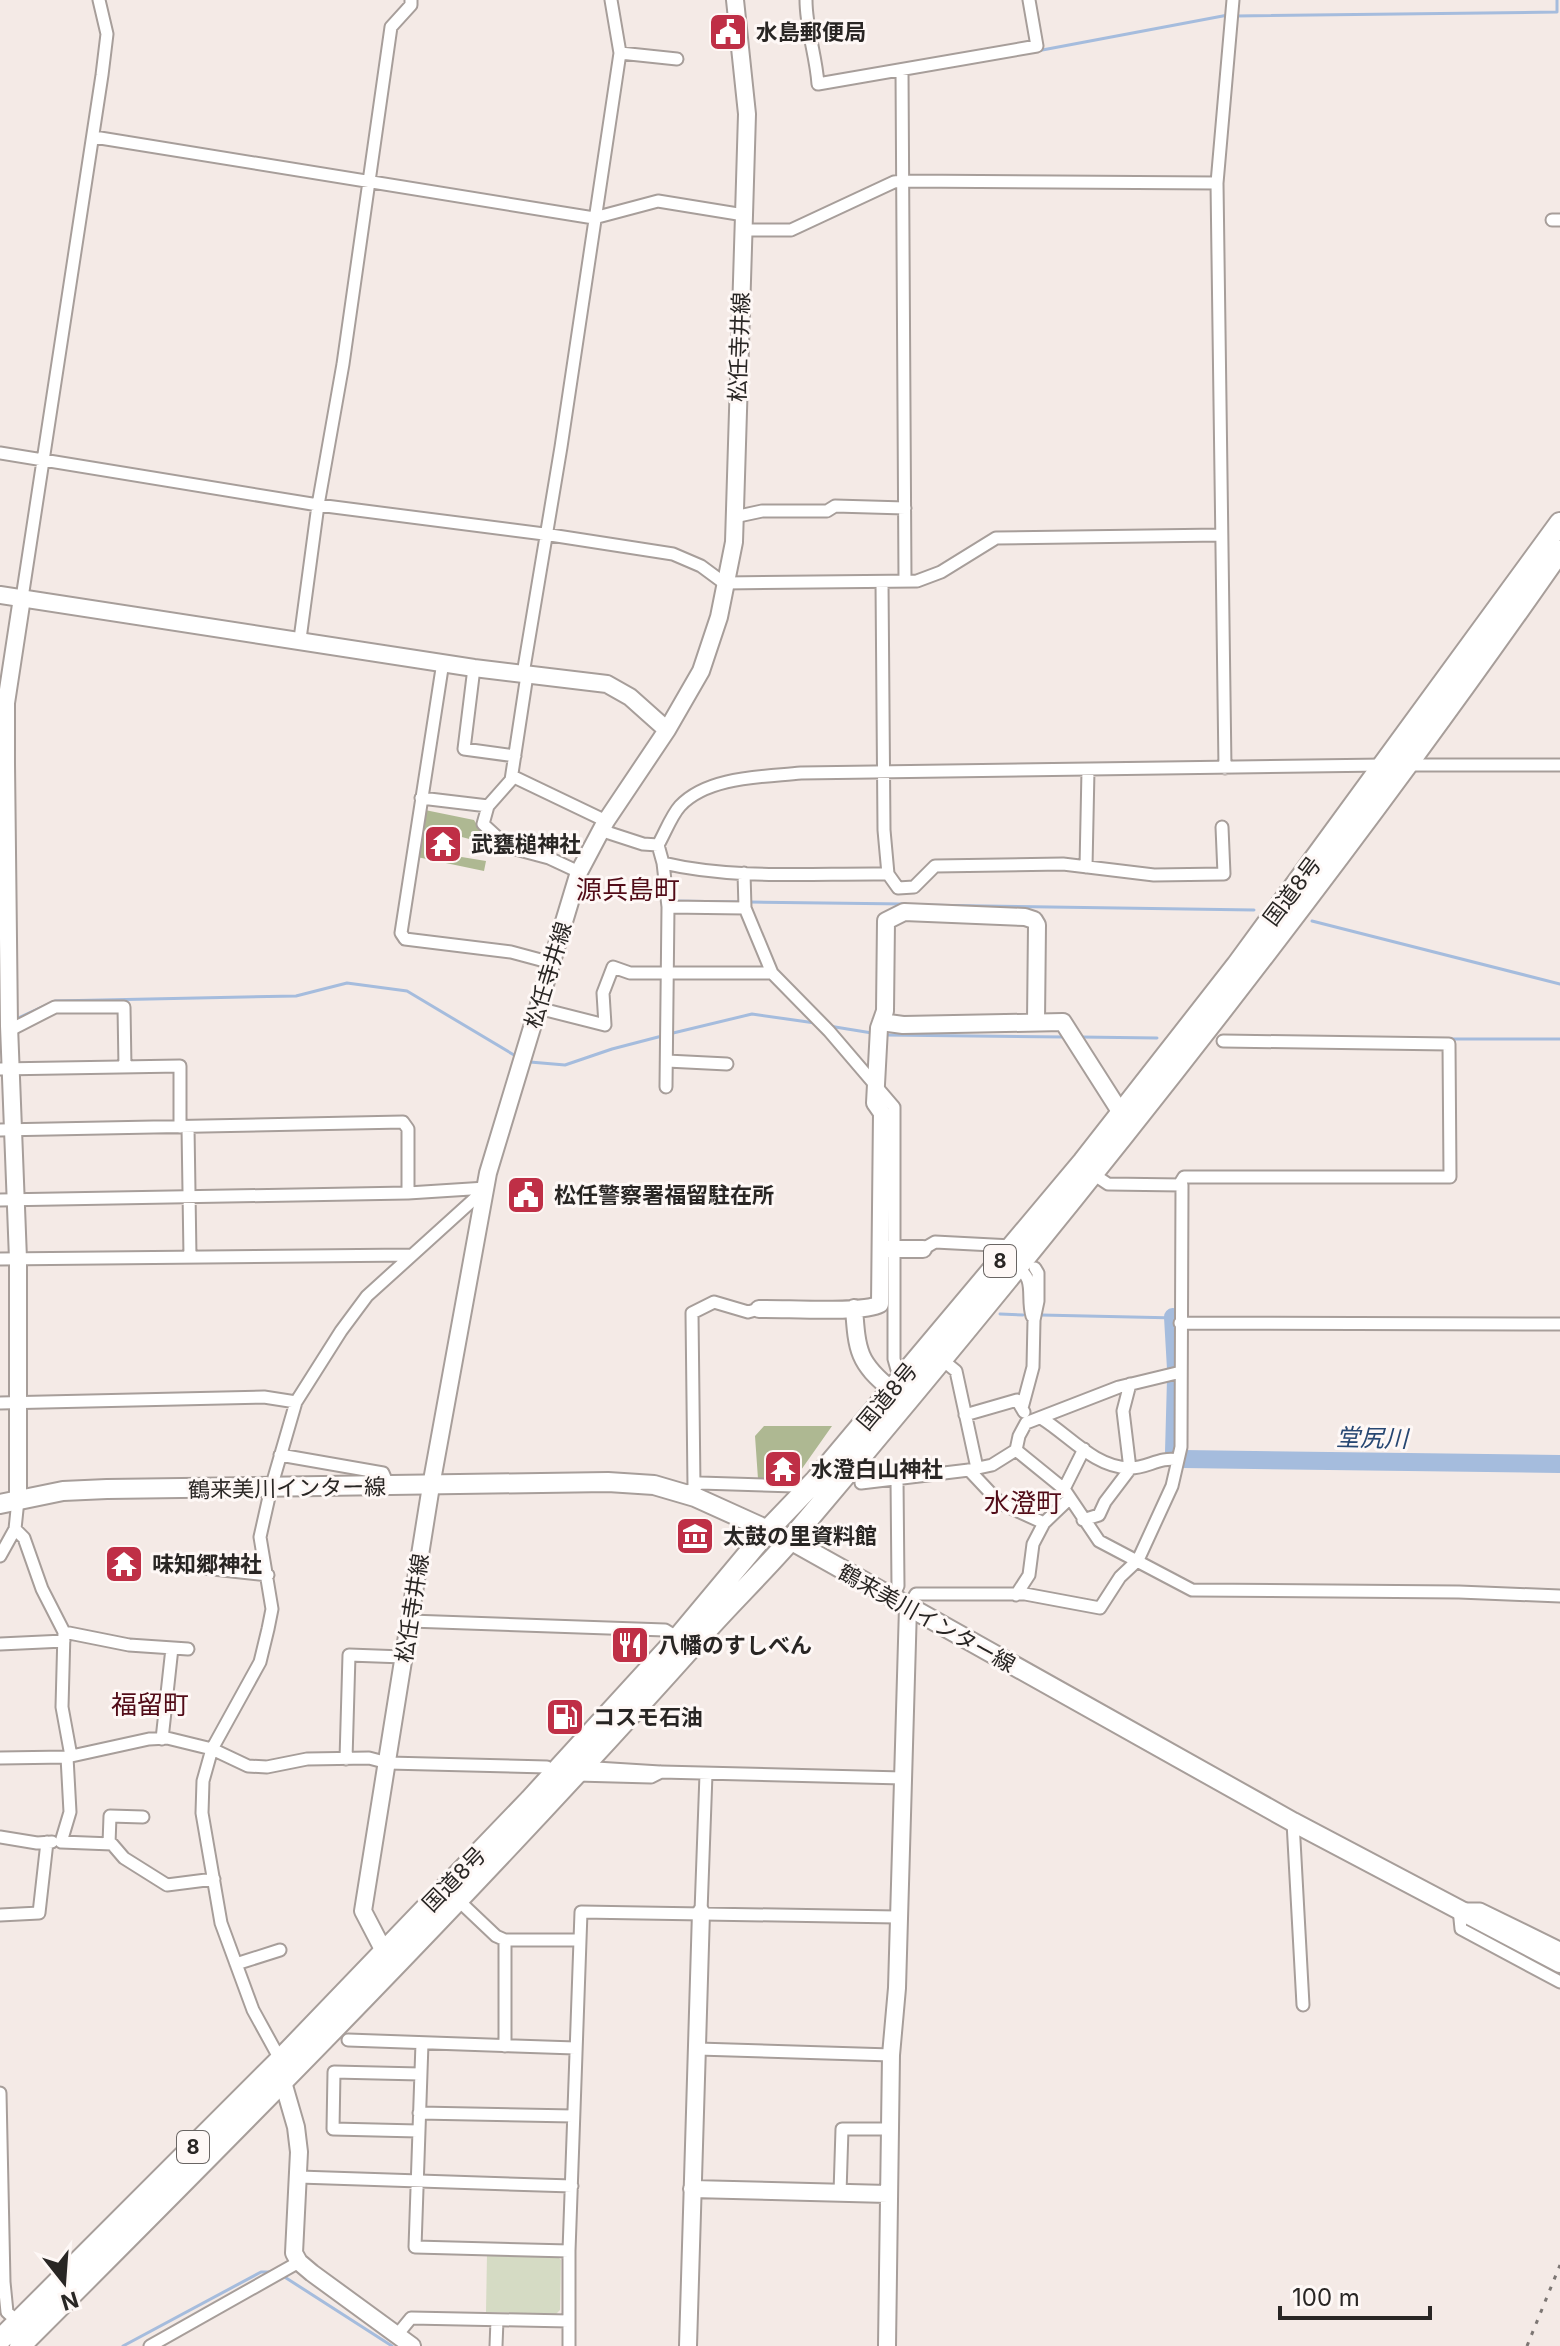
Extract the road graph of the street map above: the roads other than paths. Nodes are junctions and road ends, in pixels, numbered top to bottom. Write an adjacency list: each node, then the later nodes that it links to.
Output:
1 (99, 0): 11 (street)
2 (411, 0): 13 (street)
3 (611, 0): 8 (street)
4 (735, 0): 16 (street, 松任寺井線)
5 (806, 0): 10 (street)
6 (1029, 0): 10 (street)
7 (1233, 0): 14 (street)
8 (620, 53): 9 (street); 15 (street)
9 (677, 59)
10 (902, 70): 12 (street)
11 (94, 137): 13 (street); 18 (street)
12 (903, 181): 14 (street); 16 (street); 20 (street)
13 (368, 182): 15 (street); 19 (street)
14 (1217, 183): 24 (street)
15 (594, 218): 16 (street); 23 (street)
16 (743, 223): 21 (street, 松任寺井線)
17 (0, 453): 18 (street)
18 (44, 460): 19 (street); 30 (street)
19 (318, 505): 23 (street); 31 (street)
20 (905, 508): 21 (street); 26 (street)
21 (734, 517): 28 (street, 松任寺井線)
22 (1560, 523): 38 (highway, 国道8号 / 8)
23 (544, 534): 28 (street); 34 (street)
24 (1221, 535): 26 (street); 41 (street)
25 (1560, 551): 39 (highway, 国道8号 / 8)
26 (905, 580): 27 (street)
27 (882, 582): 28 (street); 43 (street)
28 (724, 583): 35 (street, 松任寺井線)
29 (0, 595): 30 (street)
30 (22, 598): 31 (street); 37 (street)
31 (300, 639): 32 (street)
32 (443, 662): 33 (street); 45 (street)
33 (474, 668): 34 (street); 36 (street)
34 (525, 675): 35 (street); 36 (street)
35 (667, 730): 47 (street, 松任寺井線)
36 (515, 756): 44 (street)
37 (3, 764): 58 (street)
38 (1386, 765): 39 (street); 41 (street); 72 (highway, 国道8号 / 8)
39 (1408, 765): 40 (street); 75 (highway, 国道8号 / 8)
40 (1560, 765)
41 (1225, 768): 42 (street)
42 (1088, 770): 43 (street); 51 (street)
43 (883, 771): 49 (street); 54 (street)
44 (512, 776): 46 (street); 47 (street)
45 (421, 798): 46 (street); 57 (street)
46 (488, 806): 52 (street)
47 (603, 826): 49 (street); 52 (street, 松任寺井線)
48 (1222, 827): 51 (street)
49 (658, 845): 50 (street)
50 (663, 863): 53 (street); 55 (street)
51 (1086, 867): 54 (street)
52 (579, 872): 57 (street, 松任寺井線)
53 (744, 873): 54 (street); 56 (street)
54 (888, 874)
55 (668, 907): 56 (street); 60 (street)
56 (745, 908): 59 (street)
57 (552, 963): 61 (street, 松任寺井線)
58 (4, 966): 63 (street)
59 (772, 973): 60 (street); 70 (street)
60 (668, 974): 61 (street); 66 (street)
61 (538, 1008): 77 (street, 松任寺井線)
62 (1036, 1022): 64 (street); 64 (street); 72 (street)
63 (10, 1025): 68 (street); 69 (street)
64 (879, 1030): 70 (street)
65 (1223, 1041): 76 (street)
66 (667, 1061): 67 (street); 71 (street)
67 (727, 1064)
68 (125, 1067): 69 (street); 73 (street)
69 (6, 1069): 74 (street)
70 (876, 1086): 82 (street)
71 (666, 1087)
72 (1121, 1113): 81 (highway, 国道8号 / 8)
73 (184, 1127): 74 (street); 78 (street); 79 (street)
74 (7, 1130): 80 (street)
75 (1093, 1174): 76 (street); 89 (highway, 国道8号 / 8)
76 (1179, 1185): 93 (street)
77 (486, 1188): 78 (street); 85 (street); 112 (street, 松任寺井線)
78 (408, 1193): 79 (street)
79 (188, 1197): 80 (street); 86 (street)
80 (8, 1200): 88 (street)
81 (1013, 1246): 83 (street); 98 (highway, 国道8号 / 8)
82 (888, 1248): 83 (street); 90 (street); 98 (street)
83 (923, 1249): 84 (street)
84 (987, 1250)
85 (412, 1255): 86 (street); 99 (street)
86 (190, 1257): 88 (street)
87 (0, 1259): 88 (street)
88 (18, 1259): 100 (street)
89 (1025, 1268): 92 (street); 92 (street); 95 (highway, 国道8号 / 8)
90 (854, 1308): 91 (street); 98 (street)
91 (759, 1309): 116 (street)
92 (1034, 1320): 101 (street)
93 (1180, 1323): 94 (street); 96 (street)
94 (1560, 1324)
95 (940, 1358): 102 (street); 123 (highway, 国道8号 / 8)
96 (1181, 1372): 97 (street); 107 (street)
97 (1130, 1384): 103 (street); 109 (street)
98 (896, 1385): 122 (highway, 国道8号 / 8)
99 (296, 1402): 100 (street); 106 (street)
100 (8, 1403): 118 (street)
101 (1022, 1408): 102 (street); 103 (street)
102 (965, 1415): 108 (street)
103 (1035, 1420): 104 (street); 105 (street)
104 (1084, 1449): 109 (street); 117 (street)
105 (1016, 1450): 108 (street); 117 (street)
106 (280, 1455): 114 (street); 115 (street)
107 (1178, 1460): 109 (street); 125 (street)
108 (973, 1469): 110 (street); 120 (street)
109 (1130, 1469): 119 (street)
110 (897, 1479): 111 (street); 130 (street)
111 (861, 1483)
112 (431, 1486): 114 (main road, 鶴来美川インター線); 116 (main road, 鶴来美川インター線); 131 (street, 松任寺井線)
113 (795, 1486): 116 (street)
114 (389, 1487): 115 (main road, 鶴来美川インター線)
115 (271, 1488): 118 (main road, 鶴来美川インター線); 127 (street)
116 (690, 1491): 122 (main road, 鶴来美川インター線)
117 (1066, 1494): 119 (street); 120 (street)
118 (9, 1502): 121 (street)
119 (1083, 1520): 125 (street)
120 (1044, 1523): 128 (street)
121 (15, 1529): 124 (street); 132 (street)
122 (769, 1529): 123 (main road, 鶴来美川インター線); 133 (highway, 国道8号 / 8)
123 (790, 1540): 130 (main road, 鶴来美川インター線); 145 (highway, 国道8号 / 8)
124 (0, 1556)
125 (1138, 1560): 128 (street); 129 (street)
126 (204, 1568): 127 (street)
127 (268, 1575): 139 (street)
128 (1016, 1595): 130 (street)
129 (1560, 1596)
130 (900, 1602): 148 (street); 150 (main road, 鶴来美川インター線)
131 (410, 1621): 133 (street); 137 (street, 松任寺井線)
132 (64, 1637): 134 (street); 135 (street); 140 (street)
133 (678, 1638): 165 (highway, 国道8号 / 8)
134 (0, 1644)
135 (172, 1648): 136 (street); 138 (street)
136 (188, 1649)
137 (404, 1657): 142 (street); 143 (street, 松任寺井線)
138 (162, 1739): 139 (street); 140 (street)
139 (212, 1749): 142 (street); 155 (street)
140 (69, 1757): 141 (street); 153 (street)
141 (0, 1758)
142 (346, 1759): 143 (street)
143 (388, 1763): 144 (street); 165 (street, 松任寺井線)
144 (547, 1767)
145 (586, 1772): 146 (street); 146 (street); 156 (highway, 国道8号 / 8)
146 (661, 1772): 147 (street)
147 (706, 1774): 148 (street); 158 (street)
148 (903, 1778): 160 (street)
149 (143, 1817): 154 (street)
150 (1293, 1822): 157 (main road, 鶴来美川インター線); 169 (street)
151 (0, 1837): 152 (street)
152 (47, 1842): 153 (street); 159 (street)
153 (61, 1842): 154 (street)
154 (109, 1844): 155 (street)
155 (214, 1879): 167 (street)
156 (458, 1900): 161 (street); 165 (highway, 国道8号 / 8)
157 (1459, 1909): 163 (street); 166 (main road, 鶴来美川インター線); 168 (street)
158 (701, 1912): 160 (street); 162 (street); 174 (street)
159 (0, 1915)
160 (897, 1917): 175 (street)
161 (505, 1940): 162 (street); 172 (street)
162 (579, 1940): 173 (street)
163 (1560, 1948)
164 (280, 1950): 167 (street)
165 (388, 1960): 176 (highway, 国道8号 / 8); 178 (highway, 国道8号 / 8)
166 (1560, 1963)
167 (236, 1964): 176 (street)
168 (1560, 1982)
169 (1303, 2005)
170 (348, 2040): 171 (street)
171 (422, 2043): 172 (street); 177 (street)
172 (505, 2046): 173 (street)
173 (575, 2048): 181 (street)
174 (698, 2049): 175 (street); 188 (street)
175 (891, 2055): 182 (street)
176 (281, 2059): 178 (street); 195 (highway, 国道8号 / 8)
177 (420, 2074): 180 (street); 183 (street)
178 (283, 2082): 184 (street); 198 (highway, 国道8号 / 8)
179 (0, 2093): 185 (street)
180 (419, 2113): 181 (street); 183 (street)
181 (573, 2116): 187 (street)
182 (890, 2129): 189 (street); 190 (street)
183 (418, 2131): 186 (street)
184 (299, 2177): 186 (street); 192 (street)
185 (1, 2180): 195 (street)
186 (417, 2181): 187 (street); 191 (street)
187 (572, 2186): 191 (street)
188 (692, 2189): 189 (street); 203 (street)
189 (840, 2193): 190 (street)
190 (888, 2194): 204 (street)
191 (569, 2251): 194 (street)
192 (293, 2266): 196 (street); 199 (street)
193 (497, 2320): 194 (street); 196 (street); 201 (street)
194 (569, 2321): 202 (street)
195 (18, 2322): 197 (highway, 国道8号 / 8)
196 (397, 2335): 200 (street)
197 (0, 2340)
198 (20, 2346)
199 (150, 2346)
200 (412, 2346)
201 (496, 2346)
202 (569, 2346)
203 (688, 2346)
204 (887, 2346)

